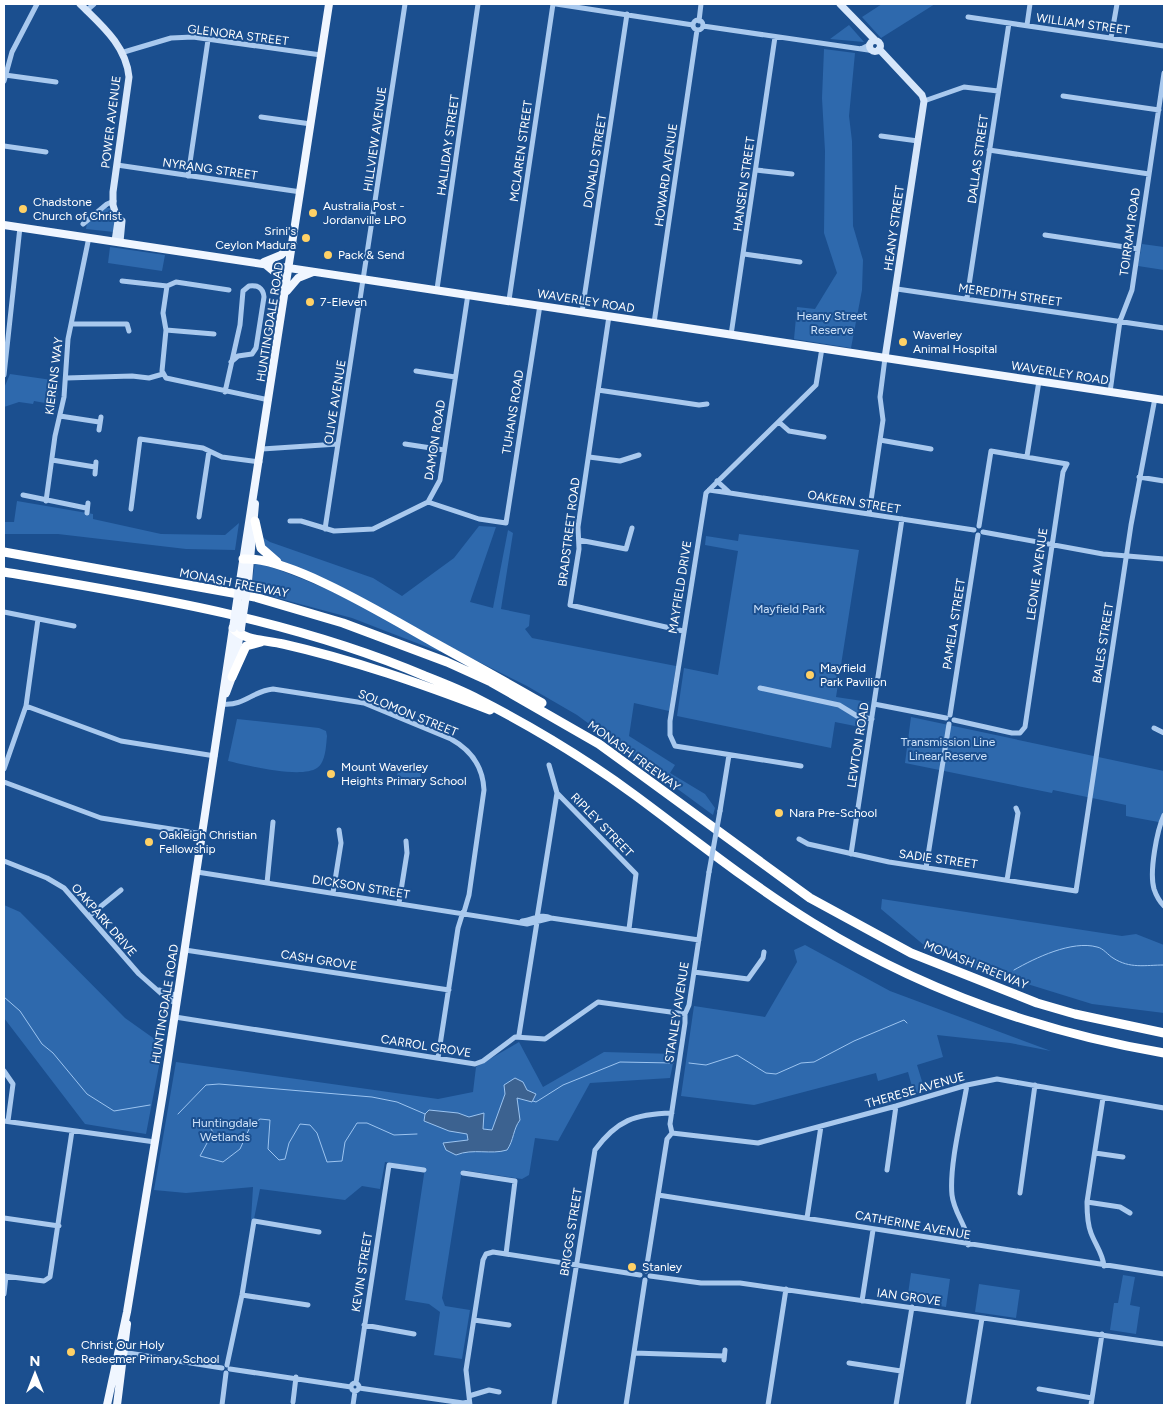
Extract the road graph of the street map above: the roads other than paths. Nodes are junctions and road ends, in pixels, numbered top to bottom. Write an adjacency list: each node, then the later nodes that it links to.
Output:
1 (37, 4): 31 (street)
2 (80, 4): 12 (street)
3 (94, 4): 12 (street)
4 (329, 4): 29 (main road, HUNTINGDALE ROAD)
5 (405, 4): 64 (street, HILLVIEW AVENUE)
6 (478, 4): 68 (street, HALLIDAY STREET)
7 (555, 4): 13 (street); 73 (street, MCLAREN STREET)
8 (701, 4): 15 (street)
9 (840, 4): 24 (street)
10 (1030, 4): 19 (street)
11 (1117, 4): 22 (street)
12 (86, 11): 28 (street)
13 (627, 14): 17 (street); 75 (street, DONALD STREET)
14 (968, 17): 16 (street, WILLIAM STREET)
15 (699, 21): 17 (street); 18 (street)
16 (1009, 23): 19 (street, WILLIAM STREET); 33 (street, DALLAS STREET)
17 (693, 25): 20 (street)
18 (703, 26): 20 (street); 21 (street)
19 (1027, 26): 22 (street, WILLIAM STREET)
20 (697, 30): 78 (street, HOWARD AVENUE)
21 (775, 37): 26 (street); 45 (street, HANSEN STREET)
22 (1111, 38): 25 (street, WILLIAM STREET)
23 (208, 40): 28 (street, GLENORA STREET); 29 (street, GLENORA STREET); 48 (street)
24 (872, 42): 26 (street); 27 (street)
25 (1164, 46)
26 (858, 50): 27 (street)
27 (877, 50): 35 (street)
28 (124, 52): 44 (street, POWER AVENUE)
29 (321, 55): 38 (main road, HUNTINGDALE ROAD)
30 (1164, 73): 36 (street, TOIRRAM ROAD)
31 (4, 79): 32 (street)
32 (56, 82)
33 (998, 91): 35 (street); 42 (street, DALLAS STREET)
34 (1063, 96): 36 (street)
35 (924, 101): 40 (street, HEANY STREET)
36 (1158, 110): 47 (street, TOIRRAM ROAD)
37 (261, 117): 38 (street)
38 (311, 124): 49 (main road, HUNTINGDALE ROAD)
39 (882, 136): 40 (street)
40 (918, 141): 69 (street, HEANY STREET)
41 (4, 146): 43 (street)
42 (989, 150): 47 (street); 72 (street, DALLAS STREET)
43 (46, 152)
44 (117, 165): 48 (street, NYRANG STREET); 50 (street, POWER AVENUE)
45 (756, 170): 46 (street); 59 (street, HANSEN STREET)
46 (792, 174)
47 (1149, 174): 58 (street, TOIRRAM ROAD)
48 (188, 176): 49 (street, NYRANG STREET)
49 (301, 192): 57 (main road, HUNTINGDALE ROAD)
50 (114, 201): 51 (street); 56 (street, POWER AVENUE)
51 (83, 224)
52 (4, 225): 53 (main road, WAVERLEY ROAD)
53 (20, 227): 55 (main road, WAVERLEY ROAD); 90 (street)
54 (1044, 235): 58 (street)
55 (87, 237): 56 (main road, WAVERLEY ROAD); 79 (street, KIERENS WAY)
56 (118, 241): 61 (main road, WAVERLEY ROAD)
57 (293, 244): 61 (main road); 62 (main road, HUNTINGDALE ROAD)
58 (1138, 248): 77 (street, TOIRRAM ROAD)
59 (744, 254): 60 (street); 84 (street, HANSEN STREET)
60 (800, 262)
61 (262, 263): 62 (main road, WAVERLEY ROAD); 70 (main road)
62 (290, 267): 63 (main road, WAVERLEY ROAD); 70 (main road, HUNTINGDALE ROAD)
63 (314, 271): 64 (main road, WAVERLEY ROAD); 70 (main road)
64 (364, 278): 68 (main road, WAVERLEY ROAD); 106 (street, OLIVE AVENUE)
65 (122, 281): 66 (street)
66 (167, 286): 67 (street); 81 (street)
67 (229, 289)
68 (437, 289): 71 (main road, WAVERLEY ROAD)
69 (897, 289): 72 (street, MEREDITH STREET); 86 (street, HEANY STREET)
70 (286, 294): 98 (main road, HUNTINGDALE ROAD)
71 (468, 294): 73 (main road, WAVERLEY ROAD); 91 (street, DAMON ROAD)
72 (967, 298): 77 (street, MEREDITH STREET)
73 (509, 300): 74 (main road, WAVERLEY ROAD)
74 (540, 305): 75 (main road, WAVERLEY ROAD); 126 (street, TUHANS ROAD)
75 (582, 312): 76 (main road, WAVERLEY ROAD)
76 (609, 316): 78 (main road, WAVERLEY ROAD); 94 (street, BRADSTREET ROAD)
77 (1120, 321): 80 (street, MEREDITH STREET); 96 (street, TOIRRAM ROAD)
78 (654, 323): 84 (main road, WAVERLEY ROAD)
79 (73, 324): 82 (street); 92 (street, KIERENS WAY)
80 (1164, 328)
81 (166, 330): 83 (street); 89 (street)
82 (129, 331)
83 (214, 334)
84 (731, 335): 85 (main road, WAVERLEY ROAD)
85 (822, 348): 86 (main road, WAVERLEY ROAD); 102 (street, MAYFIELD DRIVE)
86 (885, 358): 93 (main road, WAVERLEY ROAD); 105 (street)
87 (231, 362): 87 (street); 95 (street)
88 (416, 371): 91 (street)
89 (163, 374): 92 (street); 95 (street)
90 (4, 375)
91 (455, 377): 110 (street, DAMON ROAD)
92 (66, 378): 101 (street, KIERENS WAY)
93 (1039, 381): 96 (main road, WAVERLEY ROAD); 113 (street)
94 (598, 390): 100 (street); 114 (street, BRADSTREET ROAD)
95 (226, 392): 98 (street)
96 (1110, 392): 97 (main road, WAVERLEY ROAD)
97 (1155, 398): 99 (main road, WAVERLEY ROAD); 118 (street, BALES STREET)
98 (269, 400): 109 (main road, HUNTINGDALE ROAD)
99 (1164, 400)
100 (707, 404)
101 (60, 416): 103 (street); 115 (street, KIERENS WAY)
102 (780, 423): 104 (street); 119 (street, MAYFIELD DRIVE)
103 (99, 430)
104 (824, 437)
105 (880, 440): 108 (street); 129 (street)
106 (338, 444): 109 (street); 136 (street, OLIVE AVENUE)
107 (405, 444): 110 (street)
108 (931, 448)
109 (262, 449): 116 (main road, HUNTINGDALE ROAD)
110 (444, 450): 126 (street, DAMON ROAD)
111 (209, 451): 116 (street); 128 (street); 130 (street)
112 (639, 455): 114 (street)
113 (1027, 456): 134 (street); 140 (street, LEONIE AVENUE)
114 (589, 457): 139 (street, BRADSTREET ROAD)
115 (52, 460): 117 (street); 125 (street, KIERENS WAY)
116 (260, 462): 123 (main road, HUNTINGDALE ROAD)
117 (95, 474)
118 (1139, 478): 120 (street); 142 (street, BALES STREET)
119 (717, 481): 121 (street, MAYFIELD DRIVE); 122 (street)
120 (1164, 481)
121 (709, 490): 122 (street, OAKERN STREET); 150 (street, MAYFIELD DRIVE)
122 (730, 493): 129 (street, OAKERN STREET)
123 (255, 494): 132 (main road, HUNTINGDALE ROAD); 143 (main road, HUNTINGDALE ROAD)
124 (23, 495): 125 (street)
125 (46, 501): 127 (street)
126 (428, 502): 136 (street)
127 (87, 508)
128 (131, 509)
129 (869, 514): 131 (street, OAKERN STREET)
130 (199, 517)
131 (902, 519): 137 (street, OAKERN STREET); 156 (street, LEWTON ROAD)
132 (256, 521): 143 (main road, HUNTINGDALE ROAD); 145 (highway)
133 (290, 521): 136 (street)
134 (979, 526): 137 (street); 138 (street)
135 (632, 528): 139 (street)
136 (325, 529)
137 (974, 530): 138 (street)
138 (980, 534): 140 (street); 159 (street, PAMELA STREET)
139 (578, 540): 150 (street, BRADSTREET ROAD)
140 (1052, 543): 142 (street); 159 (street, LEONIE AVENUE)
141 (4, 552): 163 (highway, MONASH FREEWAY)
142 (1126, 556): 144 (street); 185 (street, BALES STREET)
143 (247, 559): 145 (highway); 151 (main road, HUNTINGDALE ROAD, bridge)
144 (1164, 560)
145 (285, 567): 163 (highway)
146 (4, 572): 160 (highway)
147 (4, 612): 148 (street)
148 (38, 618): 149 (street); 157 (street)
149 (74, 626)
150 (683, 630): 164 (street, MAYFIELD DRIVE)
151 (238, 631): 152 (highway); 153 (main road, HUNTINGDALE ROAD); 155 (main road, HUNTINGDALE ROAD)
152 (269, 641): 153 (highway); 160 (highway)
153 (232, 677): 155 (main road, HUNTINGDALE ROAD)
154 (760, 688): 158 (street)
155 (223, 701): 165 (main road, HUNTINGDALE ROAD); 189 (street, SOLOMON STREET)
156 (874, 704): 158 (street, LEWTON ROAD); 159 (street)
157 (26, 706): 165 (street); 168 (street)
158 (872, 719): 178 (street, LEWTON ROAD)
159 (950, 719): 180 (street, PAMELA STREET)
160 (525, 724): 203 (highway)
161 (1154, 728): 162 (street)
162 (1164, 733)
163 (599, 744): 201 (highway, MONASH FREEWAY)
164 (728, 754): 167 (street, MAYFIELD DRIVE); 193 (street, STANLEY AVENUE, bridge)
165 (215, 756): 175 (main road, HUNTINGDALE ROAD)
166 (549, 765): 170 (street)
167 (801, 766)
168 (4, 768)
169 (4, 782): 175 (street)
170 (557, 793): 191 (street); 192 (street, RIPLEY STREET)
171 (1016, 808): 182 (street)
172 (1164, 815): 188 (street)
173 (273, 822): 183 (street)
174 (339, 830): 186 (street)
175 (203, 834): 181 (main road, HUNTINGDALE ROAD)
176 (798, 839): 178 (street, SADIE STREET)
177 (406, 841): 187 (street)
178 (851, 854): 180 (street, SADIE STREET)
179 (4, 861): 190 (street, OAKPARK DRIVE)
180 (926, 868): 182 (street, SADIE STREET)
181 (197, 872): 183 (street, DICKSON STREET); 194 (main road, HUNTINGDALE ROAD)
182 (1007, 880): 185 (street, SADIE STREET)
183 (267, 883): 186 (street, DICKSON STREET)
184 (120, 890): 190 (street)
185 (1076, 891)
186 (333, 893): 187 (street, DICKSON STREET)
187 (399, 903): 189 (street, DICKSON STREET)
188 (1164, 906)
189 (463, 912): 191 (street, DICKSON STREET); 197 (street, SOLOMON STREET)
190 (89, 916): 198 (street, OAKPARK DRIVE)
191 (537, 920): 192 (street, DICKSON STREET); 202 (street)
192 (628, 928): 193 (street, DICKSON STREET)
193 (699, 940): 196 (street, STANLEY AVENUE)
194 (185, 950): 197 (street, CASH GROVE); 198 (main road, HUNTINGDALE ROAD)
195 (764, 952): 196 (street)
196 (694, 972): 199 (street, STANLEY AVENUE)
197 (449, 990): 204 (street, SOLOMON STREET)
198 (177, 1000): 200 (main road, HUNTINGDALE ROAD)
199 (685, 1014): 202 (street); 211 (street, STANLEY AVENUE)
200 (175, 1017): 204 (street, CARROL GROVE); 216 (main road, HUNTINGDALE ROAD)
201 (1164, 1032)
202 (519, 1035): 204 (street, CARROL GROVE)
203 (1164, 1052)
204 (438, 1058)
205 (4, 1071): 212 (street)
206 (966, 1085): 207 (street, THERESE AVENUE); 209 (street, THERESE AVENUE); 231 (street)
207 (1035, 1085): 208 (street, THERESE AVENUE); 222 (street)
208 (1103, 1098): 210 (street, THERESE AVENUE); 217 (street)
209 (896, 1106): 213 (street, THERESE AVENUE); 220 (street)
210 (1164, 1108)
211 (672, 1113): 215 (street, STANLEY AVENUE); 233 (street, BRIGGS STREET)
212 (6, 1121): 214 (street)
213 (821, 1126): 215 (street, THERESE AVENUE); 227 (street)
214 (72, 1131): 216 (street); 228 (street)
215 (672, 1133): 223 (street, STANLEY AVENUE)
216 (155, 1142): 253 (main road, HUNTINGDALE ROAD)
217 (1095, 1153): 218 (street); 224 (street)
218 (1123, 1157)
219 (424, 1170): 248 (street, KEVIN STREET)
220 (887, 1170)
221 (463, 1173): 232 (street)
222 (1020, 1194)
223 (658, 1195): 227 (street, CATHERINE AVENUE); 235 (street, STANLEY AVENUE)
224 (1087, 1202): 225 (street); 234 (street)
225 (1130, 1214)
226 (4, 1218): 228 (street)
227 (807, 1218): 229 (street, CATHERINE AVENUE)
228 (59, 1226): 238 (street)
229 (873, 1230): 231 (street, CATHERINE AVENUE); 243 (street)
230 (319, 1232): 242 (street)
231 (968, 1245): 234 (street, CATHERINE AVENUE)
232 (506, 1254): 233 (street); 247 (street)
233 (576, 1266): 237 (street); 270 (street, BRIGGS STREET)
234 (1104, 1266): 236 (street, CATHERINE AVENUE)
235 (648, 1273): 237 (street); 239 (street); 240 (street, IAN GROVE)
236 (1164, 1274)
237 (640, 1275): 239 (street)
238 (5, 1276): 241 (street)
239 (645, 1280): 254 (street)
240 (786, 1289): 243 (street, IAN GROVE); 272 (street)
241 (4, 1294)
242 (242, 1295): 244 (street); 257 (street)
243 (862, 1301): 245 (street, IAN GROVE)
244 (308, 1305)
245 (912, 1307): 246 (street, IAN GROVE); 258 (street)
246 (982, 1318): 251 (street, IAN GROVE); 274 (street)
247 (474, 1320): 249 (street); 264 (street)
248 (364, 1325): 250 (street); 260 (street, KEVIN STREET)
249 (509, 1325)
250 (414, 1334)
251 (1102, 1334): 252 (street, IAN GROVE); 263 (street)
252 (1164, 1344)
253 (121, 1351): 257 (street); 266 (main road, HUNTINGDALE ROAD); 267 (main road, HUNTINGDALE ROAD)
254 (634, 1353): 255 (street); 271 (street)
255 (724, 1355)
256 (849, 1363): 258 (street)
257 (226, 1369): 259 (street); 268 (street)
258 (901, 1372): 273 (street)
259 (296, 1377): 260 (street); 265 (street)
260 (355, 1387): 264 (street); 269 (street, KEVIN STREET)
261 (1039, 1389): 263 (street)
262 (499, 1392): 264 (street)
263 (1092, 1398): 275 (street)
264 (470, 1401)
265 (293, 1402)
266 (108, 1405)
267 (117, 1405)
268 (222, 1405)
269 (353, 1405)
270 (554, 1405)
271 (626, 1405)
272 (768, 1405)
273 (896, 1405)
274 (968, 1405)
275 (1090, 1405)

